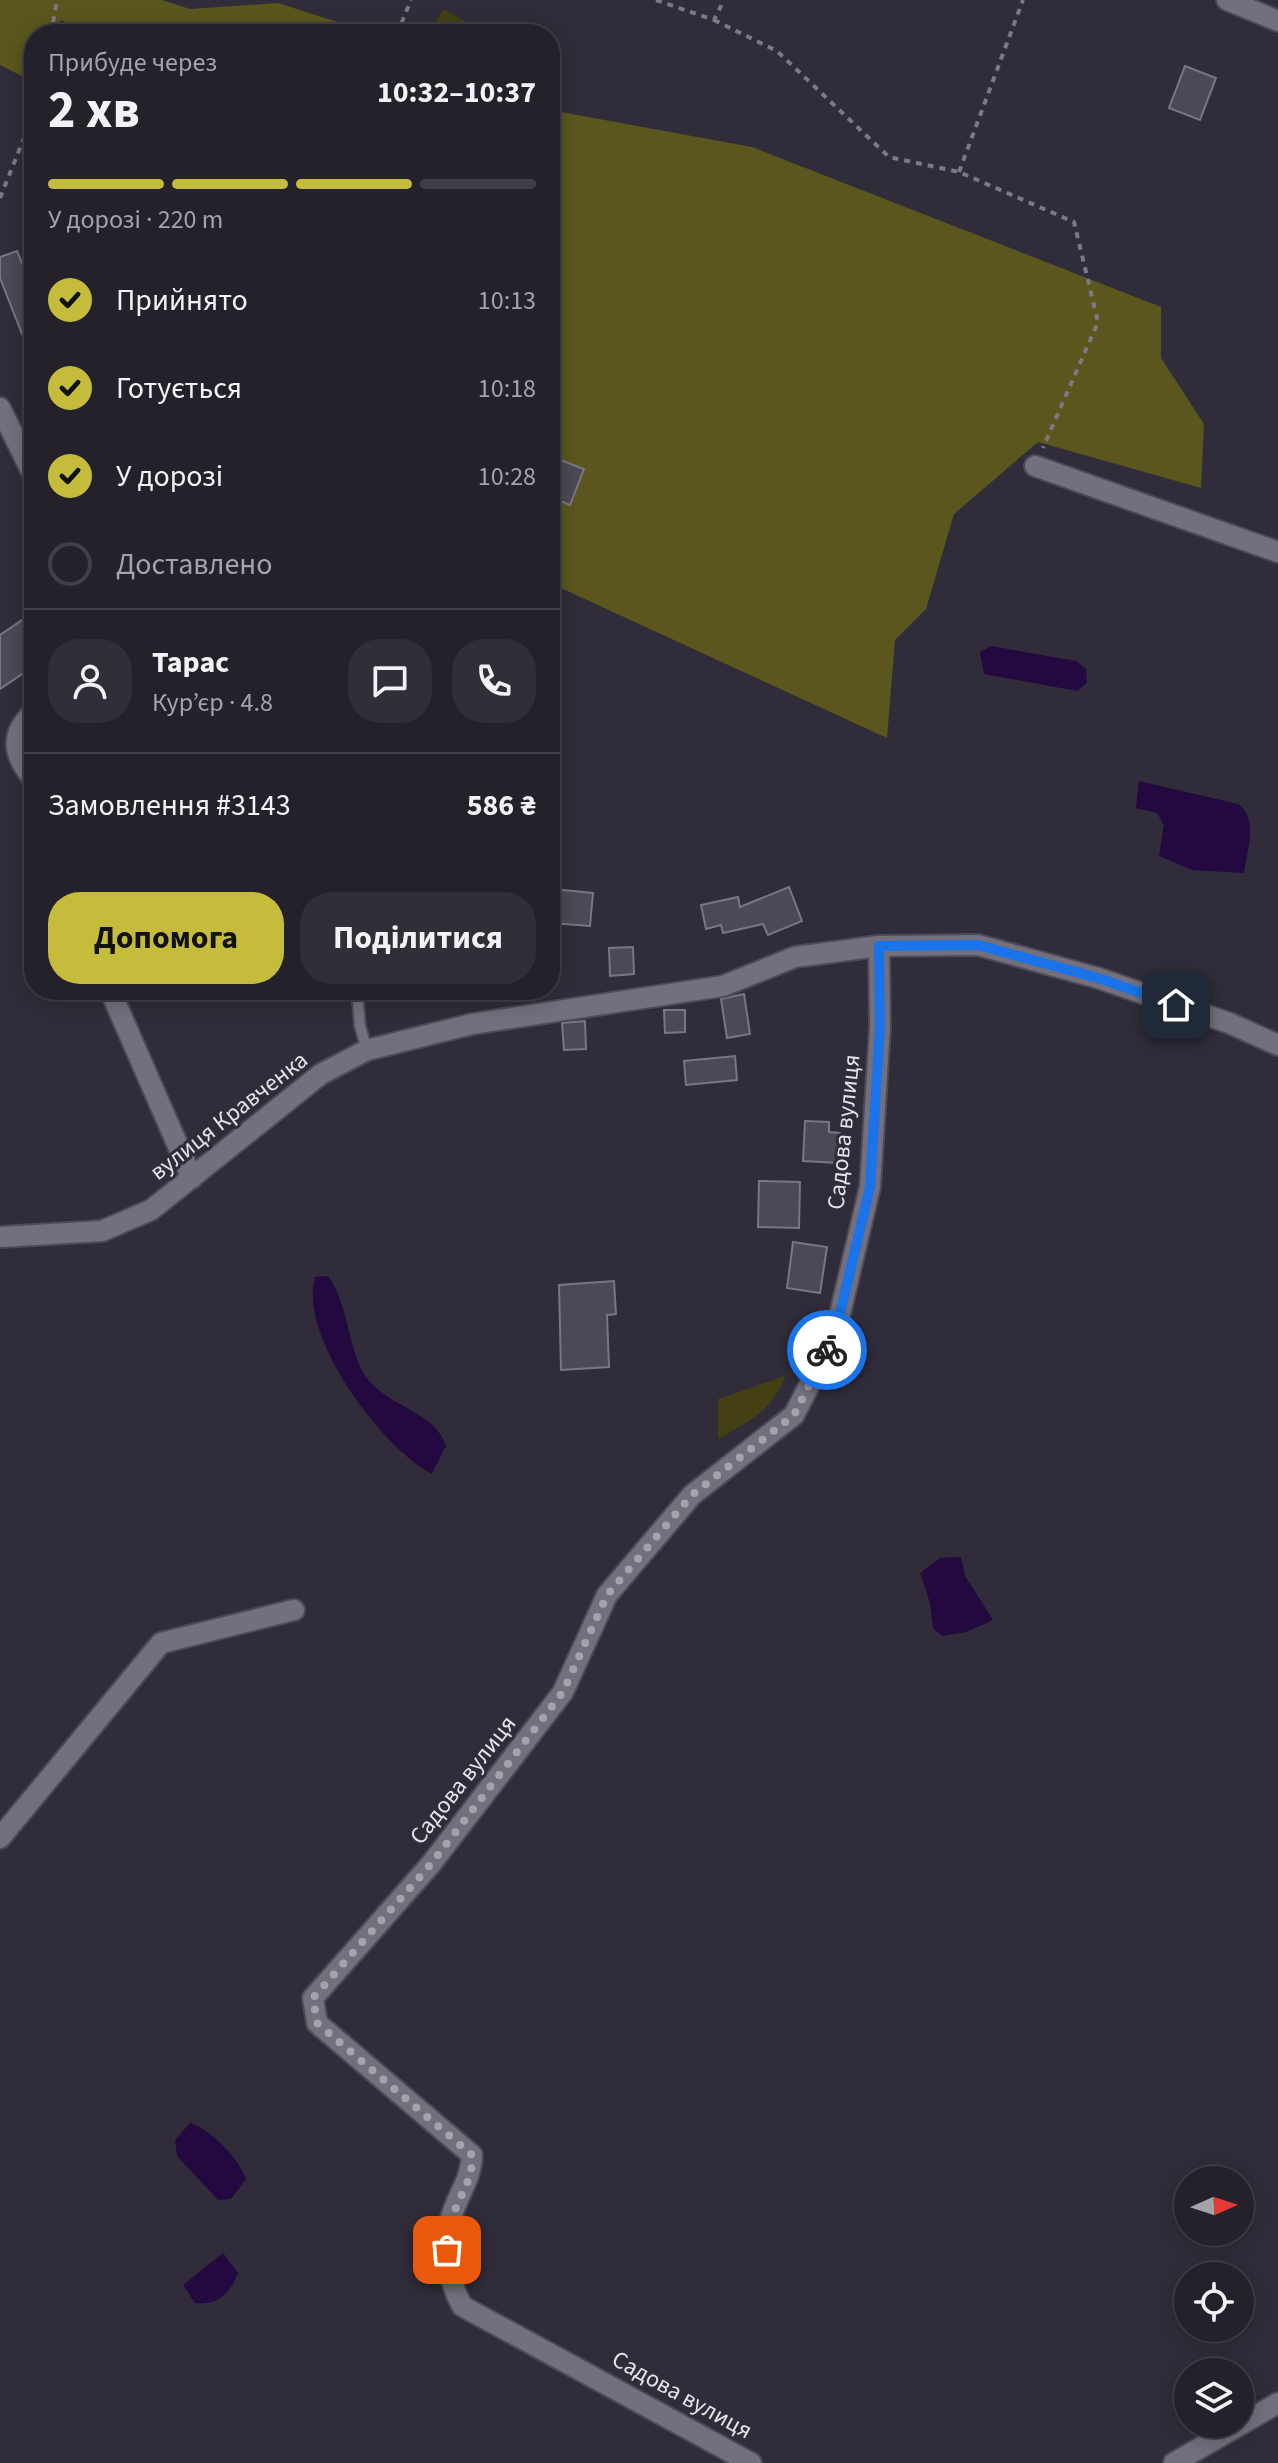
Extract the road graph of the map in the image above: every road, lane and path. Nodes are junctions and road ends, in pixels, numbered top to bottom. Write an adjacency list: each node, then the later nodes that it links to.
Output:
1 (57, 0): 9 (path)
2 (411, 0): 10 (path)
3 (656, 0): 7 (path)
4 (724, 0): 7 (path)
5 (1023, 0): 12 (path)
6 (1227, 0): 8 (street)
7 (714, 20): 12 (path)
8 (1278, 21)
9 (53, 24)
10 (401, 24)
11 (24, 138): 13 (path)
12 (959, 172): 16 (path)
13 (0, 198)
14 (0, 408): 15 (street)
15 (24, 456)
16 (1035, 466): 17 (street)
17 (1278, 552)
18 (24, 721): 19 (street)
19 (7, 743): 20 (street)
20 (24, 767)
21 (879, 946): 24 (street, вулиця Кравченка); 25 (street, вулиця Кравченка); 31 (street, Садова вулиця)
22 (114, 1000): 26 (street)
23 (359, 1000): 25 (lane)
24 (1278, 1045)
25 (367, 1050): 26 (street, вулиця Кравченка)
26 (192, 1178): 27 (street, вулиця Кравченка)
27 (0, 1237)
28 (294, 1610): 29 (street)
29 (0, 1838)
30 (1278, 2403): 32 (street)
31 (751, 2463)
32 (1174, 2463)

